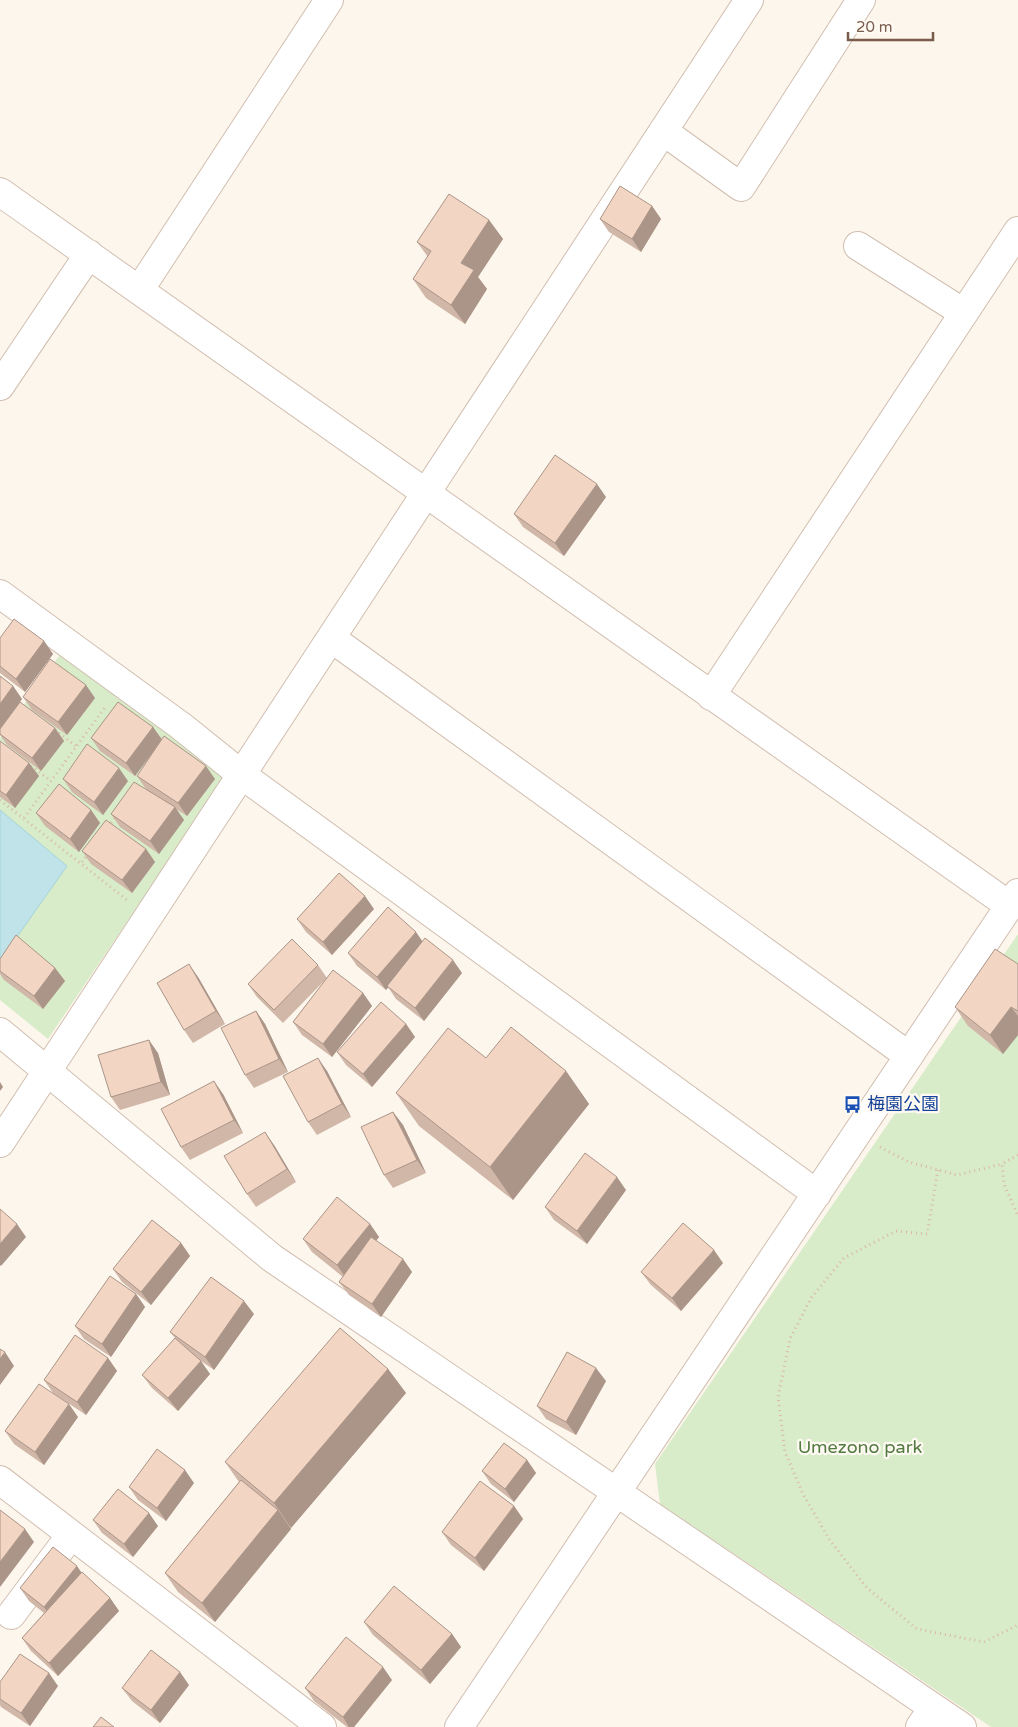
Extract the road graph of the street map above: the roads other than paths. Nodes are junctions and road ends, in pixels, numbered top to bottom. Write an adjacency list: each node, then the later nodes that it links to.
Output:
1 (328, 0): 9 (street)
2 (749, 0): 4 (street)
3 (861, 0): 4 (street)
4 (663, 132): 12 (street)
5 (0, 192): 8 (street)
6 (1018, 231): 10 (street)
7 (858, 246): 10 (street)
8 (89, 254): 9 (street); 11 (street)
9 (140, 289): 12 (street)
10 (964, 314): 15 (street)
11 (0, 386)
12 (426, 493): 14 (street); 15 (street)
13 (0, 594): 16 (street)
14 (331, 638): 16 (street); 19 (street)
15 (711, 696): 17 (street)
16 (242, 775): 20 (street); 22 (street)
17 (1014, 900): 19 (street)
18 (0, 1032): 20 (street)
19 (909, 1056): 22 (street)
20 (47, 1071): 21 (street); 24 (street)
21 (0, 1143)
22 (817, 1194): 24 (street)
23 (0, 1480): 25 (street)
24 (617, 1491): 27 (street); 29 (street)
25 (71, 1535): 26 (street); 28 (street)
26 (11, 1615)
27 (927, 1717): 30 (street)
28 (322, 1727)
29 (459, 1727)
30 (962, 1727)

